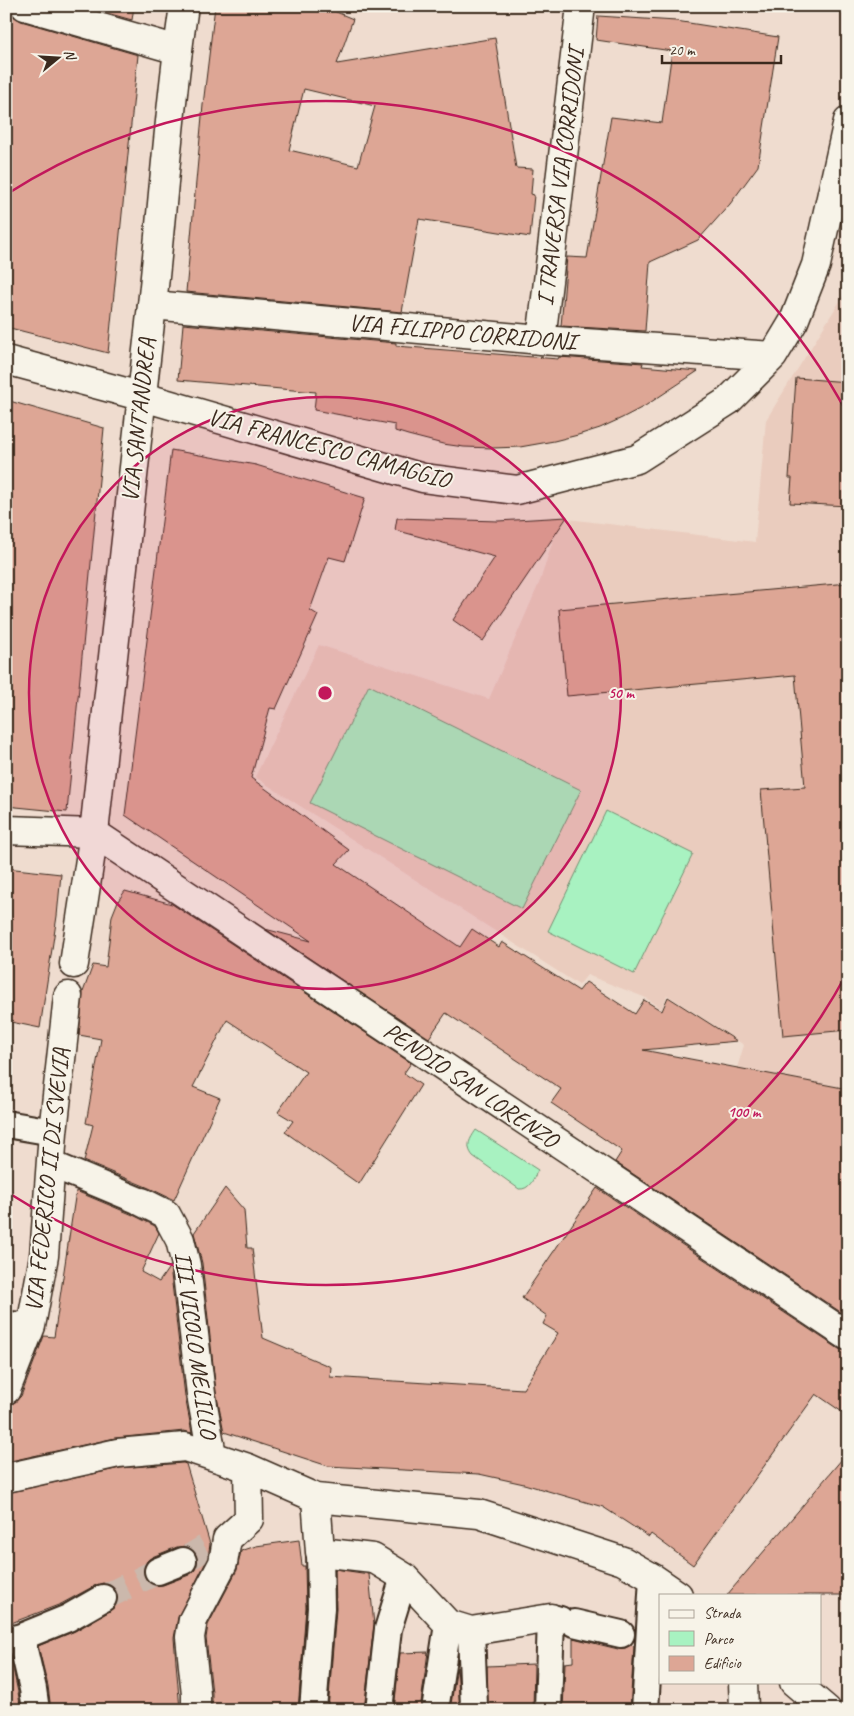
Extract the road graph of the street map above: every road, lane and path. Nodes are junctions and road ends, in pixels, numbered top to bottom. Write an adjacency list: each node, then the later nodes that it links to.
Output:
1 (25, 6): 4 (street)
2 (184, 6): 4 (street, VIA SANT'ANDREA)
3 (580, 14): 7 (street, I TRAVERSA VIA CORRIDONI)
4 (178, 50): 6 (street, VIA SANT'ANDREA)
5 (848, 121): 8 (street, VIA FRANCESCO CAMAGGIO)
6 (152, 305): 7 (street, VIA FILIPPO CORRIDONI); 10 (street, VIA SANT'ANDREA)
7 (541, 340): 8 (street, VIA FILIPPO CORRIDONI)
8 (772, 356): 10 (street, VIA FRANCESCO CAMAGGIO)
9 (6, 360): 10 (street, VIA FRANCESCO CAMAGGIO)
10 (140, 396): 12 (street, VIA SANT'ANDREA)
11 (6, 830): 12 (street)
12 (94, 833): 13 (street); 20 (street, PENDIO SAN LORENZO)
13 (74, 964)
14 (68, 996): 16 (street, VIA FEDERICO II DI SVEVIA)
15 (6, 1124): 16 (street)
16 (54, 1132): 17 (street, VIA FEDERICO II DI SVEVIA)
17 (51, 1164): 18 (street, III VICOLO MELILLO); 19 (street, VIA FEDERICO II DI SVEVIA)
18 (142, 1202): 22 (street, III VICOLO MELILLO)
19 (18, 1325): 21 (street, VIA FEDERICO II DI SVEVIA)
20 (848, 1336)
21 (6, 1390)
22 (212, 1455): 23 (street); 24 (street)
23 (248, 1468): 25 (street); 41 (street)
24 (6, 1478)
25 (316, 1498): 26 (street); 30 (street)
26 (320, 1552): 29 (street); 42 (street)
27 (183, 1561): 28 (street)
28 (158, 1571)
29 (404, 1576): 34 (street); 43 (street)
30 (653, 1578): 31 (street); 35 (street)
31 (677, 1594)
32 (103, 1598): 36 (street)
33 (561, 1620): 34 (street); 35 (street); 45 (street)
34 (460, 1628): 39 (street); 44 (street)
35 (636, 1637): 46 (street)
36 (13, 1639): 40 (street)
37 (743, 1684): 47 (street)
38 (796, 1684): 48 (street)
39 (474, 1706)
40 (36, 1710)
41 (196, 1710)
42 (313, 1710)
43 (379, 1710)
44 (435, 1710)
45 (548, 1710)
46 (645, 1710)
47 (744, 1710)
48 (827, 1710)

